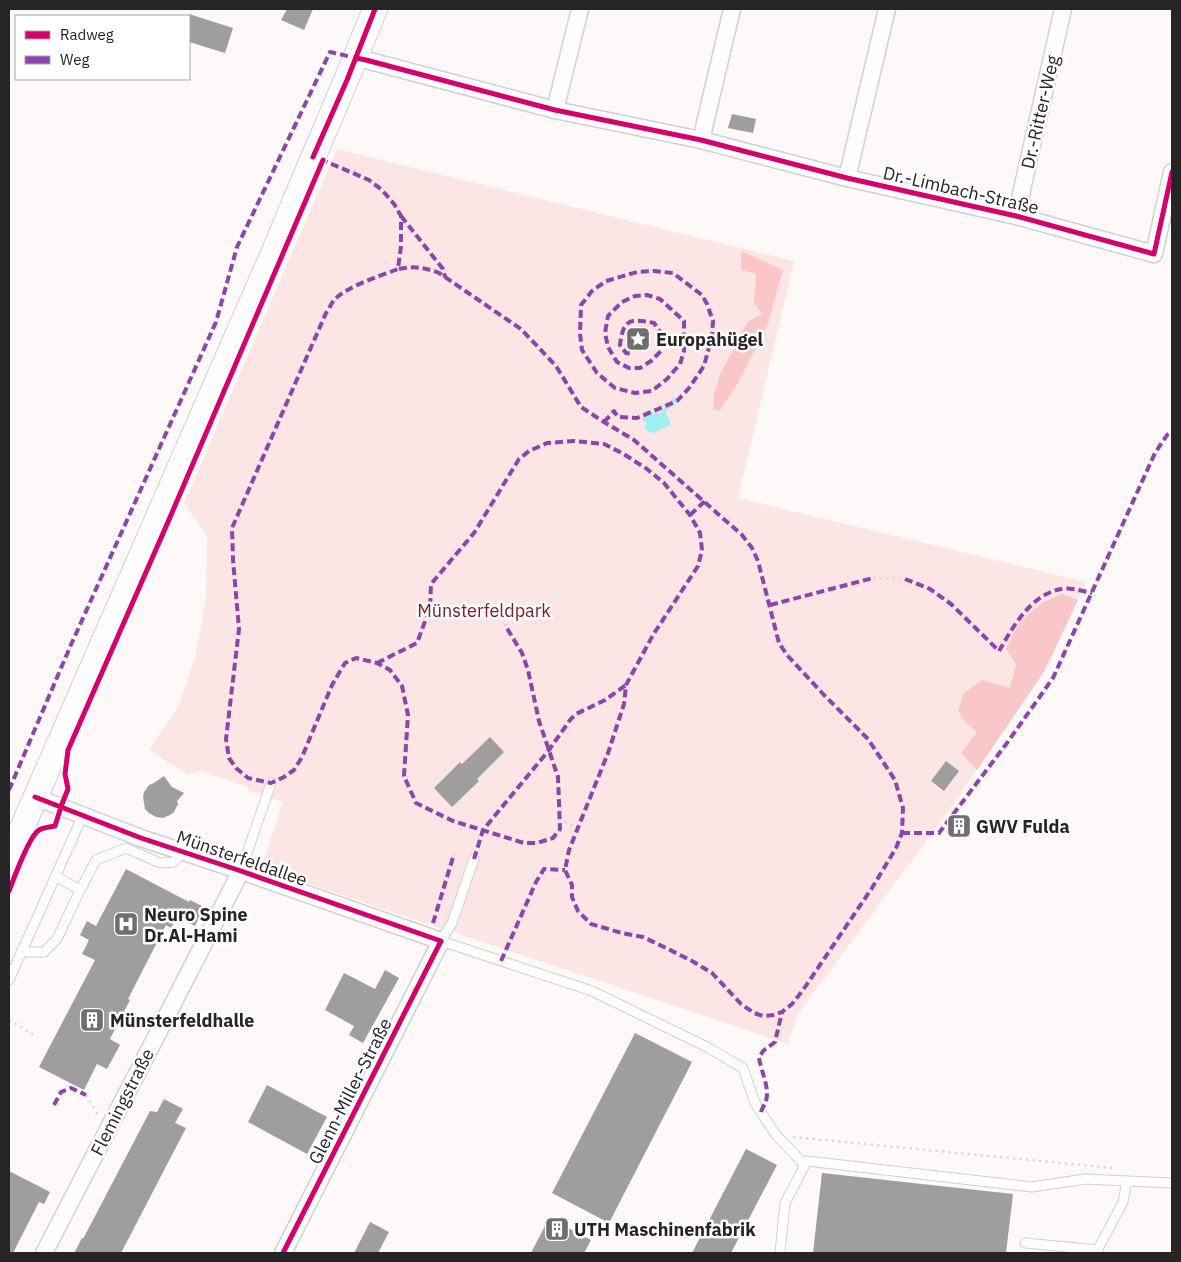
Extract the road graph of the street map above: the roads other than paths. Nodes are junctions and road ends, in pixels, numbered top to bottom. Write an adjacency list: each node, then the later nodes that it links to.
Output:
1 (375, 9): 6 (main road)
2 (580, 9): 7 (street)
3 (732, 9): 8 (street)
4 (887, 9): 10 (street)
5 (1063, 9): 11 (street, Dr.-Ritter-Weg)
6 (351, 69): 7 (street, Dr.-Limbach-Straße); 13 (main road)
7 (555, 110): 8 (street, Dr.-Limbach-Straße)
8 (701, 140): 10 (street, Dr.-Limbach-Straße)
9 (1172, 172): 11 (street, Dr.-Limbach-Straße)
10 (847, 178): 11 (street, Dr.-Limbach-Straße)
11 (1016, 216)
12 (271, 782): 18 (lane)
13 (35, 797): 14 (street, Münsterfeldallee); 16 (main road)
14 (83, 815): 15 (street, Münsterfeldallee); 19 (lane)
15 (183, 852): 18 (street, Münsterfeldallee); 20 (lane)
16 (9, 858)
17 (474, 859): 21 (lane)
18 (241, 871): 21 (street, Münsterfeldallee); 29 (street, Flemingstraße)
19 (55, 876): 20 (lane); 22 (lane)
20 (80, 890): 22 (lane)
21 (441, 941): 24 (lane); 30 (street, Glenn-Miller-Straße)
22 (21, 952): 23 (lane)
23 (9, 980)
24 (806, 1165): 25 (lane); 31 (lane)
25 (1127, 1182): 26 (lane); 28 (lane)
26 (1172, 1184)
27 (1025, 1243): 28 (lane)
28 (1097, 1252)
29 (44, 1253)
30 (283, 1253)
31 (780, 1253)

